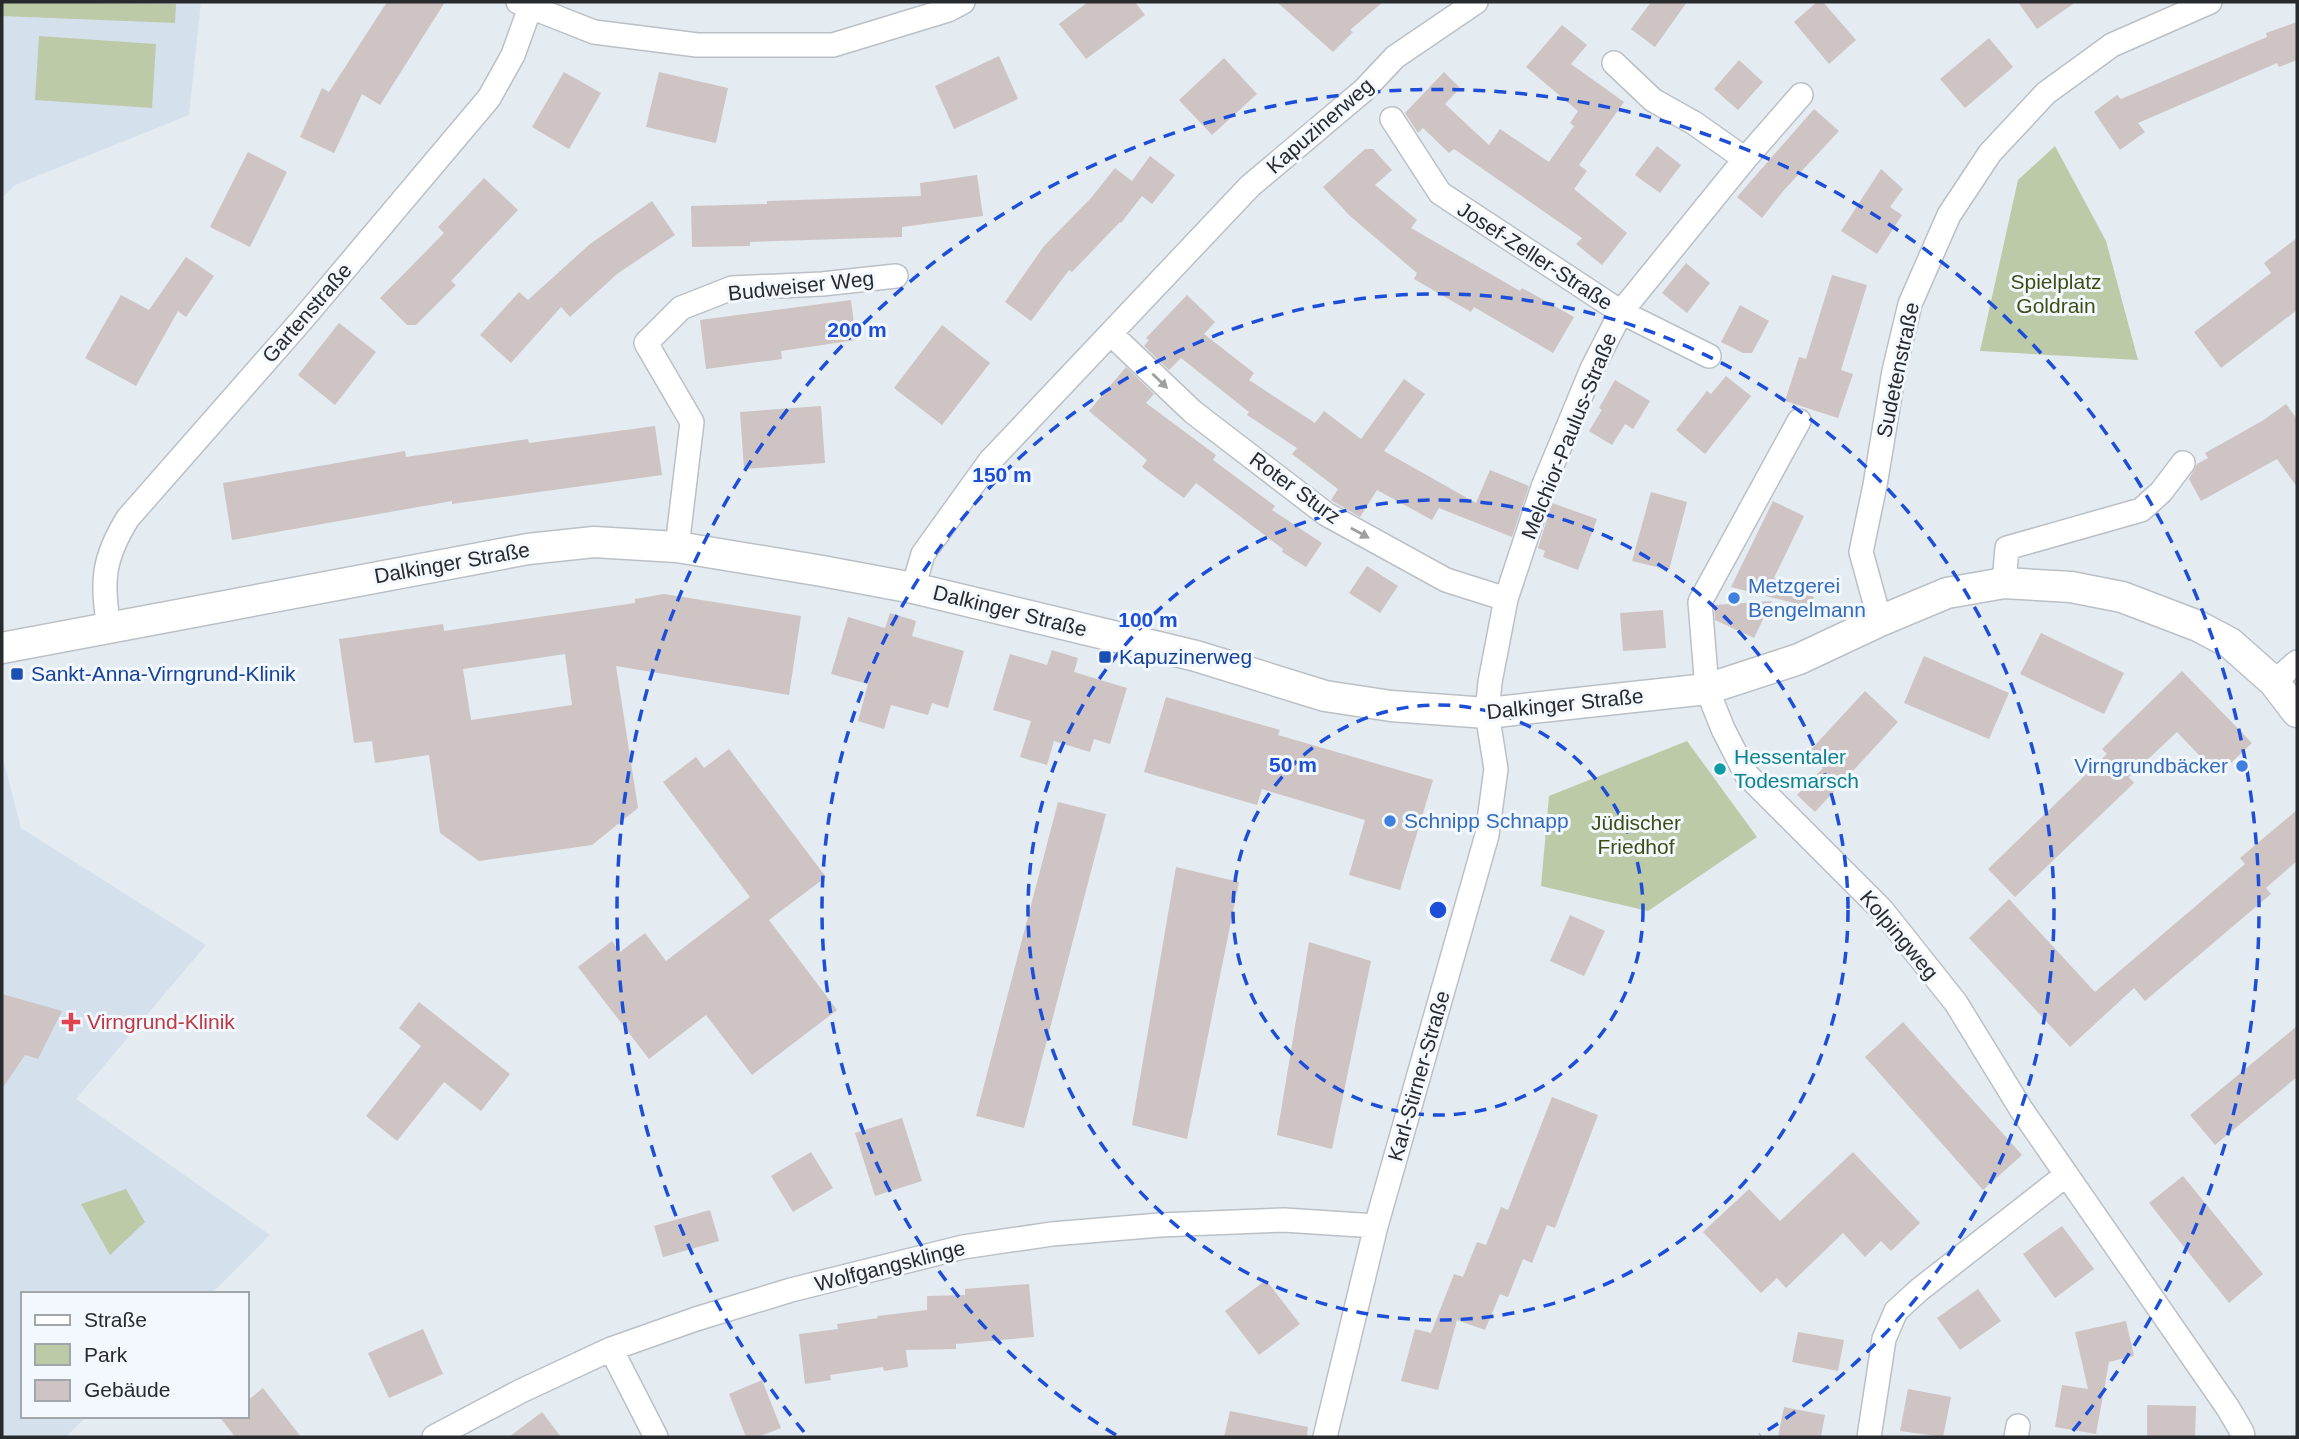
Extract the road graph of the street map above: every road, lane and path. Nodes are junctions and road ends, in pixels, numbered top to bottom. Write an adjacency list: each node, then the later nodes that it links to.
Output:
1 (963, 2): 4 (street)
2 (1476, 2): 11 (street, Kapuzinerweg)
3 (2210, 2): 19 (street, Sudetenstraße)
4 (527, 4): 20 (street, Gartenstraße)
5 (1614, 63): 8 (street)
6 (1801, 95): 8 (street, Melchior-Paulus-Straße)
7 (1392, 119): 10 (street, Josef-Zeller-Straße)
8 (1745, 159): 10 (street, Melchior-Paulus-Straße)
9 (896, 276): 15 (street, Budweiser Weg)
10 (1621, 312): 12 (street, Josef-Zeller-Straße); 18 (street, Melchior-Paulus-Straße)
11 (1111, 334): 17 (street, Kapuzinerweg); 18 (street, Roter Sturz, one-way to 18)
12 (1709, 356)
13 (1799, 422): 24 (street, Kolpingweg)
14 (2183, 463): 16 (street)
15 (677, 547): 17 (street, Dalkinger Straße); 20 (street, Dalkinger Straße)
16 (2004, 583): 19 (street, Dalkinger Straße); 23 (street, Dalkinger Straße)
17 (913, 587): 26 (street, Dalkinger Straße)
18 (1506, 599): 26 (street, Melchior-Paulus-Straße)
19 (1880, 621): 24 (street, Dalkinger Straße)
20 (109, 627): 21 (street, Dalkinger Straße)
21 (2, 648)
22 (2297, 662): 23 (street)
23 (2274, 682): 25 (street, Dalkinger Straße)
24 (1707, 689): 26 (street, Dalkinger Straße); 27 (street, Kolpingweg)
25 (2297, 712)
26 (1487, 713): 28 (street, Karl-Stirner-Straße)
27 (2066, 1175): 33 (street); 34 (street, Kolpingweg)
28 (1376, 1226): 29 (street, Wolfgangsklinge); 32 (street, Karl-Stirner-Straße)
29 (611, 1349): 30 (street, Wolfgangsklinge); 31 (street)
30 (433, 1437)
31 (656, 1437)
32 (1325, 1437)
33 (1870, 1437)
34 (2243, 1437)

